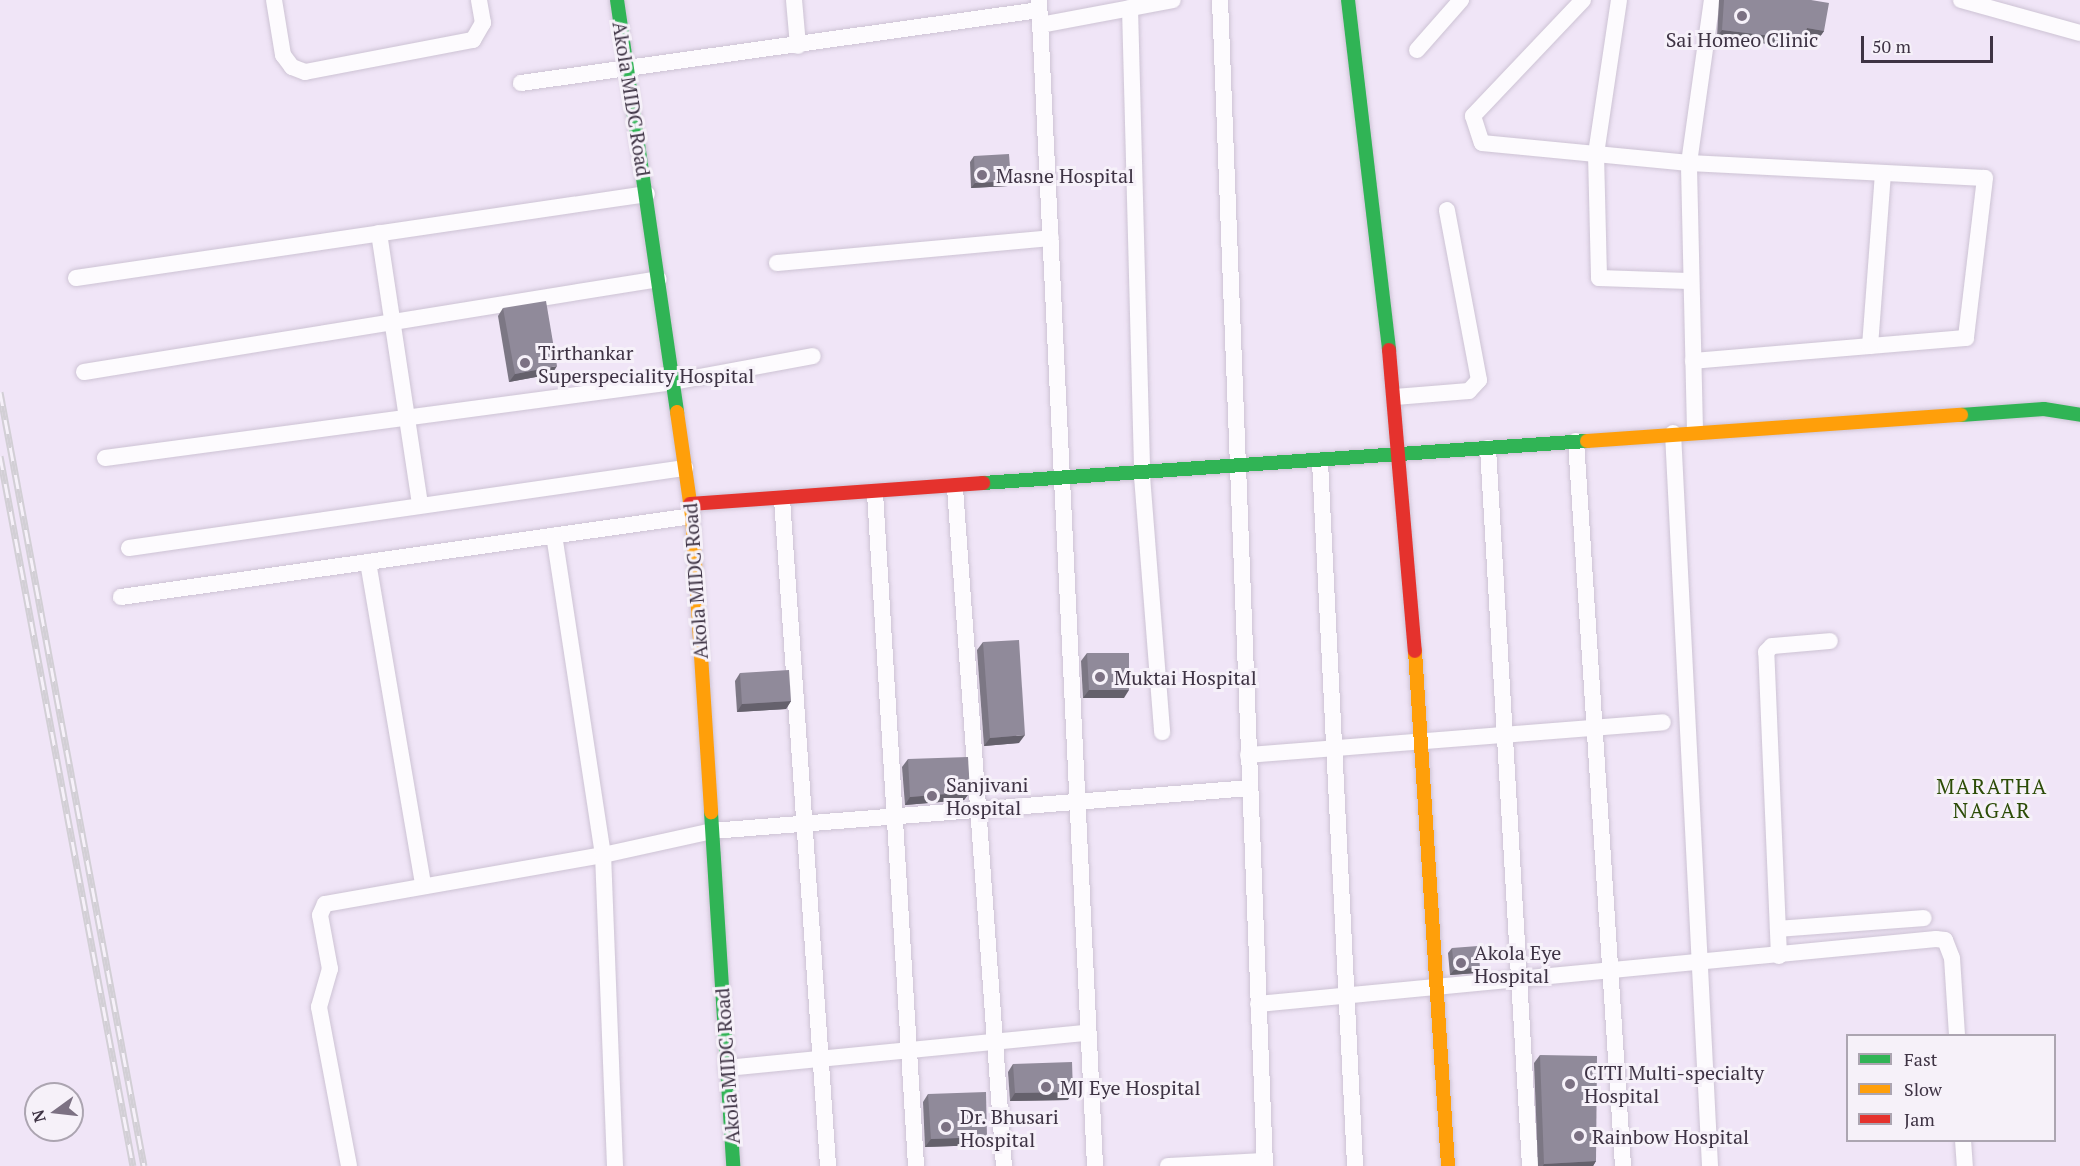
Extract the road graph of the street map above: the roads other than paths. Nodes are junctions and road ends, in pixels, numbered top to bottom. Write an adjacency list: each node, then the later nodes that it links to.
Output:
1 (274, 0): 2 (street)
2 (479, 0)
3 (617, 0): 18 (street, Akola MIDC Road)
4 (794, 0): 16 (street)
5 (1220, 0): 48 (street)
6 (1348, 0): 37 (street)
7 (1461, 0): 17 (street)
8 (1583, 0): 20 (street)
9 (1619, 0): 20 (street)
10 (1712, 0): 21 (street)
11 (1961, 0): 15 (street)
12 (1163, 1): 13 (street)
13 (1130, 8): 14 (street); 49 (street)
14 (1040, 12): 16 (street); 26 (street)
15 (2080, 33)
16 (798, 46): 18 (street)
17 (1417, 50)
18 (627, 66): 19 (street); 23 (street, Akola MIDC Road)
19 (521, 83)
20 (1596, 154): 21 (street); 30 (street)
21 (1689, 163): 22 (street); 30 (street)
22 (1883, 173): 32 (street); 32 (street)
23 (647, 194): 25 (street); 29 (street, Akola MIDC Road)
24 (1447, 210): 37 (street)
25 (379, 233): 28 (street); 31 (street)
26 (1051, 238): 27 (street); 50 (street)
27 (777, 263)
28 (76, 278)
29 (659, 279): 31 (street); 36 (street, Akola MIDC Road)
30 (1688, 281): 34 (street)
31 (394, 322): 35 (street); 39 (street)
32 (1870, 346): 34 (street)
33 (813, 356): 36 (street)
34 (1693, 361): 40 (street)
35 (84, 372)
36 (673, 382): 39 (street); 47 (street, Akola MIDC Road)
37 (1395, 397): 44 (street)
38 (2080, 415): 40 (street)
39 (408, 418): 45 (street); 54 (street)
40 (1695, 431): 41 (street)
41 (1673, 433): 42 (street); 79 (street)
42 (1576, 441): 43 (street); 62 (street)
43 (1488, 448): 44 (street); 64 (street)
44 (1402, 456): 46 (street); 65 (street)
45 (105, 458)
46 (1320, 462): 48 (street); 66 (street)
47 (685, 468): 54 (street); 55 (street, Akola MIDC Road)
48 (1237, 469): 49 (street); 67 (street)
49 (1142, 476): 50 (street); 63 (street)
50 (1062, 482): 51 (street); 69 (street)
51 (955, 488): 52 (street); 70 (street)
52 (875, 493): 53 (street); 71 (street)
53 (782, 499): 55 (street); 72 (street)
54 (420, 503): 57 (street)
55 (691, 510): 56 (street); 73 (street, Akola MIDC Road)
56 (554, 536): 58 (street); 74 (street)
57 (129, 548)
58 (368, 562): 59 (street); 75 (street)
59 (120, 597)
60 (1830, 641): 77 (street)
61 (1663, 722): 62 (street)
62 (1593, 726): 64 (street); 80 (street)
63 (1162, 732)
64 (1505, 733): 65 (street); 81 (street)
65 (1421, 741): 66 (street); 82 (street)
66 (1334, 748): 67 (street); 83 (street)
67 (1248, 755): 68 (street)
68 (1250, 788): 69 (street); 84 (street)
69 (1076, 801): 70 (street); 85 (street)
70 (976, 809): 71 (street); 87 (street)
71 (892, 816): 72 (street); 88 (street)
72 (804, 824): 73 (street); 89 (street)
73 (712, 831): 74 (street); 90 (street, Akola MIDC Road)
74 (603, 855): 75 (street); 94 (street)
75 (423, 883): 93 (street)
76 (1924, 918): 77 (street)
77 (1778, 929): 78 (street)
78 (1779, 956): 79 (street); 86 (street)
79 (1699, 964): 80 (street); 105 (street)
80 (1609, 973): 81 (street); 104 (street)
81 (1520, 980): 82 (street); 103 (street)
82 (1438, 988): 83 (street); 102 (street)
83 (1346, 996): 84 (street); 101 (street)
84 (1258, 1004): 92 (street)
85 (1086, 1033): 87 (street); 99 (street)
86 (1957, 1034)
87 (993, 1042): 88 (street); 98 (street)
88 (908, 1049): 89 (street); 97 (street)
89 (823, 1058): 90 (street); 96 (street)
90 (727, 1068): 95 (street, Akola MIDC Road)
91 (1964, 1142): 106 (street)
92 (1265, 1163): 100 (street)
93 (349, 1166)
94 (615, 1166)
95 (733, 1166)
96 (828, 1166)
97 (916, 1166)
98 (1004, 1166)
99 (1095, 1166)
100 (1168, 1166)
101 (1355, 1166)
102 (1448, 1166)
103 (1530, 1166)
104 (1623, 1166)
105 (1710, 1166)
106 (1965, 1166)

